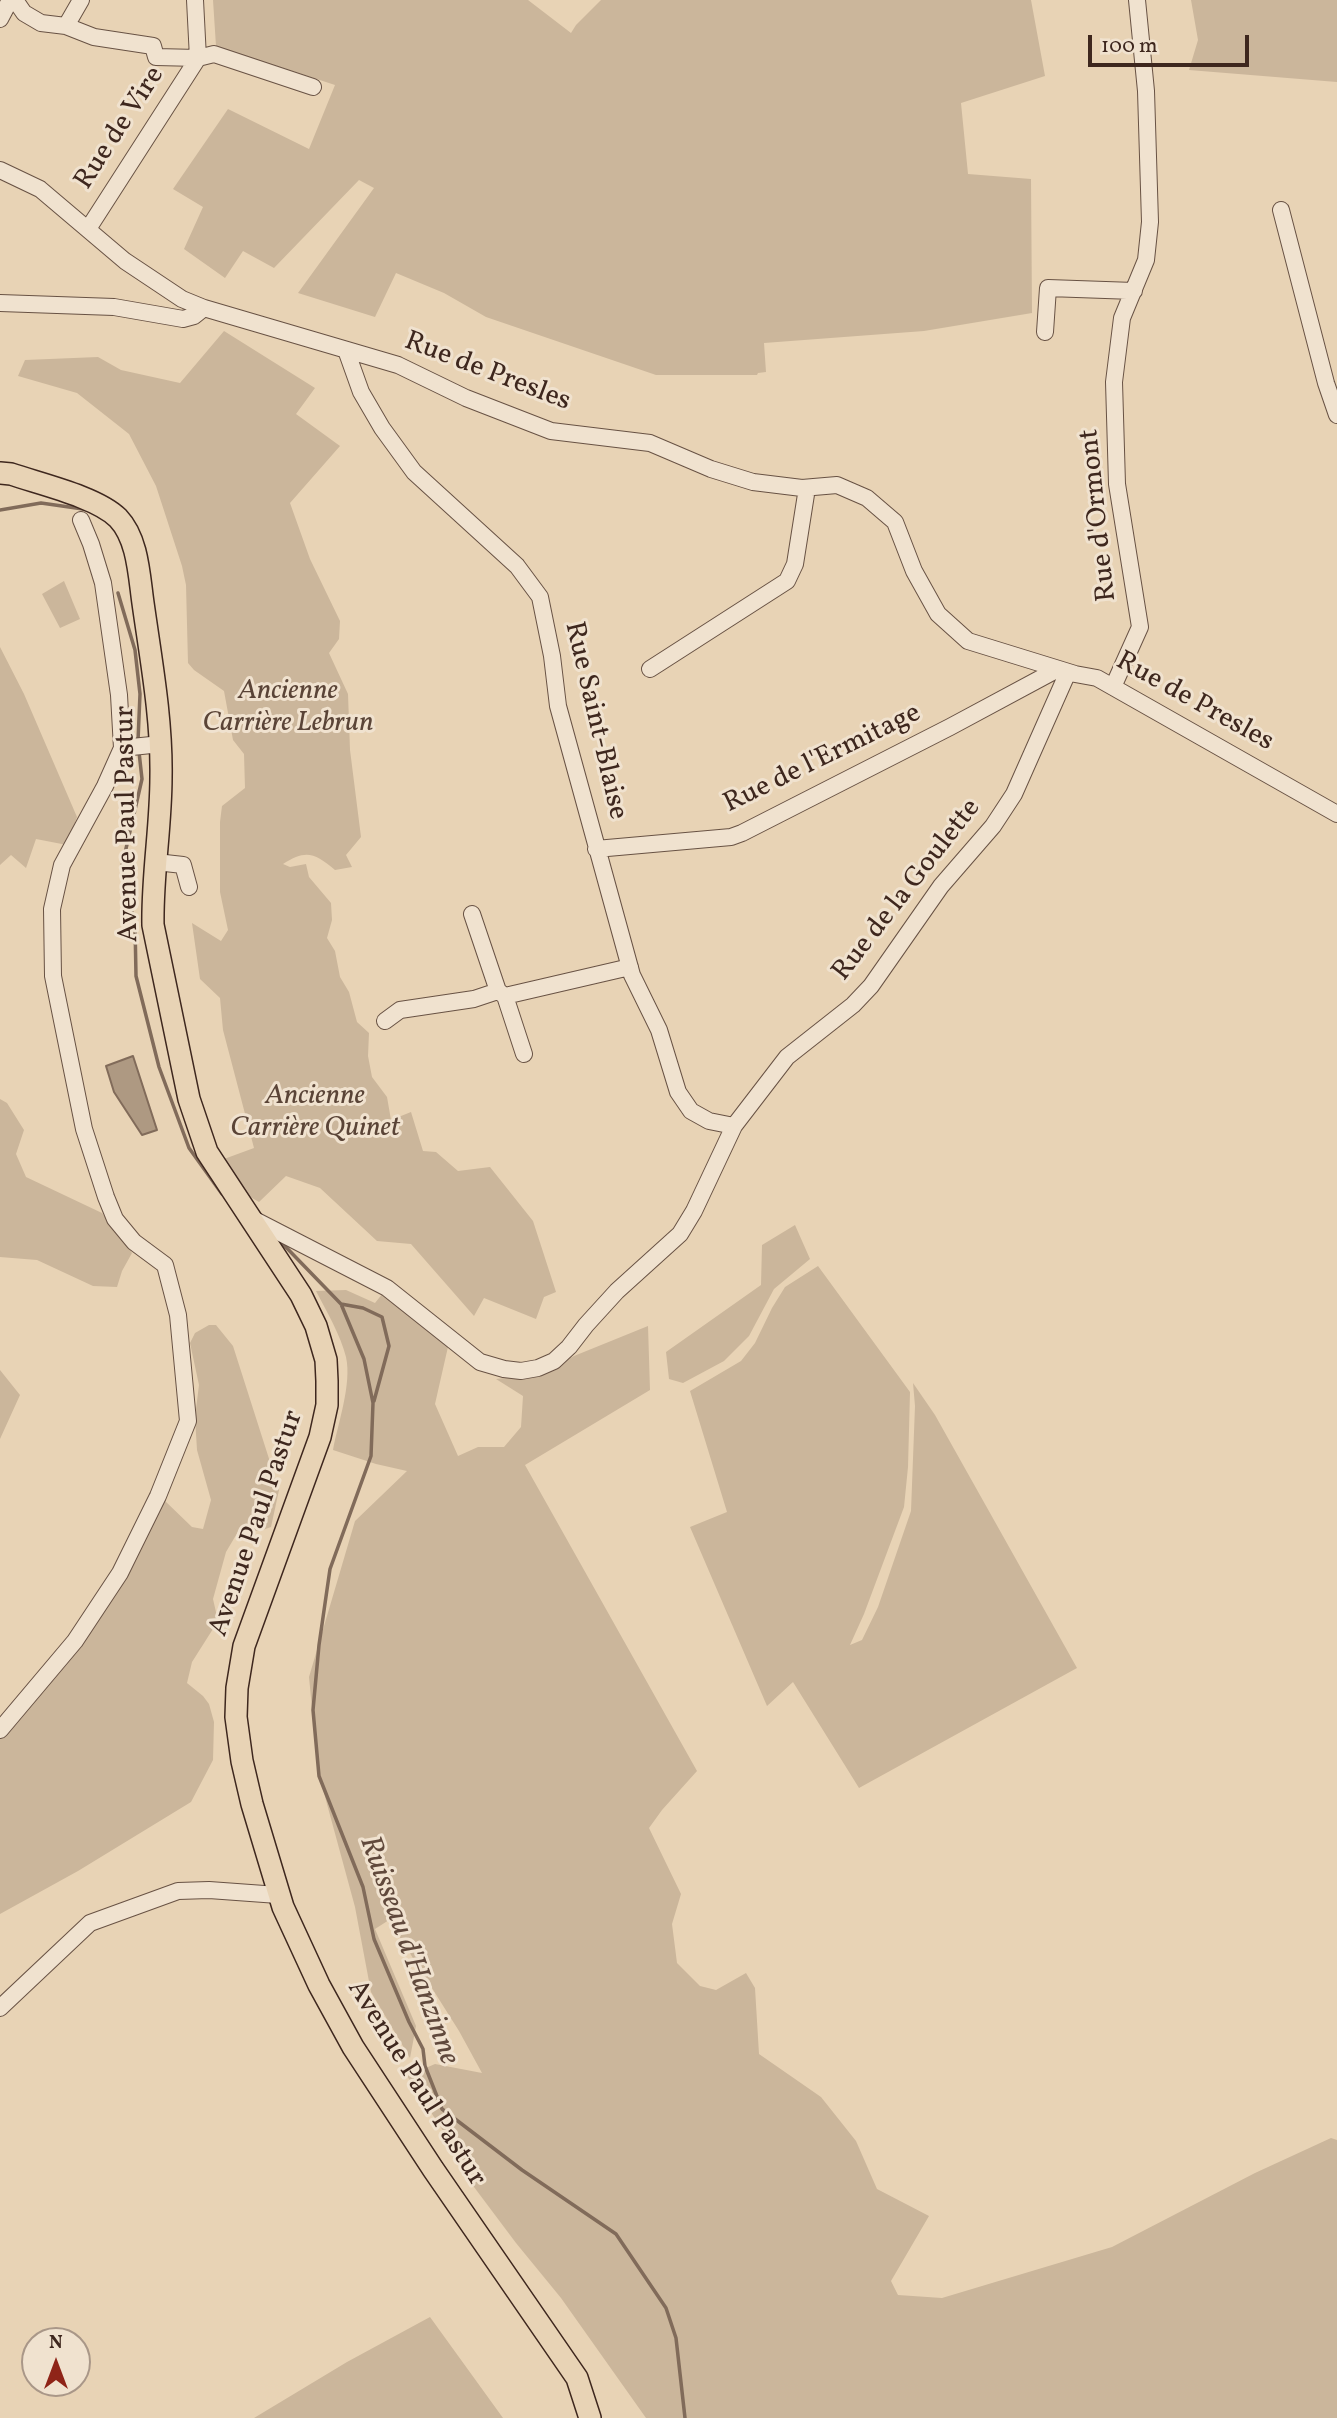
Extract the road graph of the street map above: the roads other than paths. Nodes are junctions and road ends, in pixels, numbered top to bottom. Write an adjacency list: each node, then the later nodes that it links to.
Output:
1 (10, 0): 6 (street)
2 (15, 0): 7 (street, Rue de Vire)
3 (80, 0): 7 (street)
4 (195, 0): 8 (street, Rue de Vire)
5 (1137, 0): 13 (street, Rue d'Ormont)
6 (0, 19)
7 (66, 26): 8 (street, Rue de Vire)
8 (198, 58): 9 (street, Rue de Vire); 12 (street, Rue de Vire)
9 (313, 87)
10 (0, 170): 12 (street, Rue de Presles)
11 (1281, 210): 18 (street)
12 (88, 229): 15 (street, Rue de Presles)
13 (1134, 290): 16 (street); 24 (street, Rue d'Ormont)
14 (0, 303): 15 (street)
15 (204, 308): 17 (street, Rue de Presles)
16 (1045, 332)
17 (346, 350): 20 (street, Rue de Presles); 27 (street, Rue Saint-Blaise)
18 (1337, 415)
19 (0, 473): 25 (main road, Avenue Paul Pastur)
20 (807, 488): 22 (street); 23 (street, Rue de Presles)
21 (81, 520): 25 (street)
22 (650, 669)
23 (1063, 671): 24 (street, Rue de Presles); 27 (street, Rue de l'Ermitage); 35 (street, Rue de la Goulette)
24 (1113, 687): 26 (street, Rue de Presles)
25 (139, 746): 28 (main road, Avenue Paul Pastur); 37 (street)
26 (1337, 814)
27 (596, 849): 31 (street, Rue Saint-Blaise)
28 (156, 862): 29 (street); 36 (main road, Avenue Paul Pastur)
29 (189, 887)
30 (472, 914): 32 (street)
31 (630, 967): 32 (street); 35 (street, Rue Saint-Blaise)
32 (502, 994): 33 (street); 34 (street)
33 (385, 1021)
34 (524, 1054)
35 (734, 1126): 36 (street, Rue de la Goulette)
36 (247, 1216): 38 (main road, Avenue Paul Pastur)
37 (0, 1730)
38 (278, 1895): 39 (street); 40 (main road, Avenue Paul Pastur)
39 (0, 2008)
40 (590, 2418)

